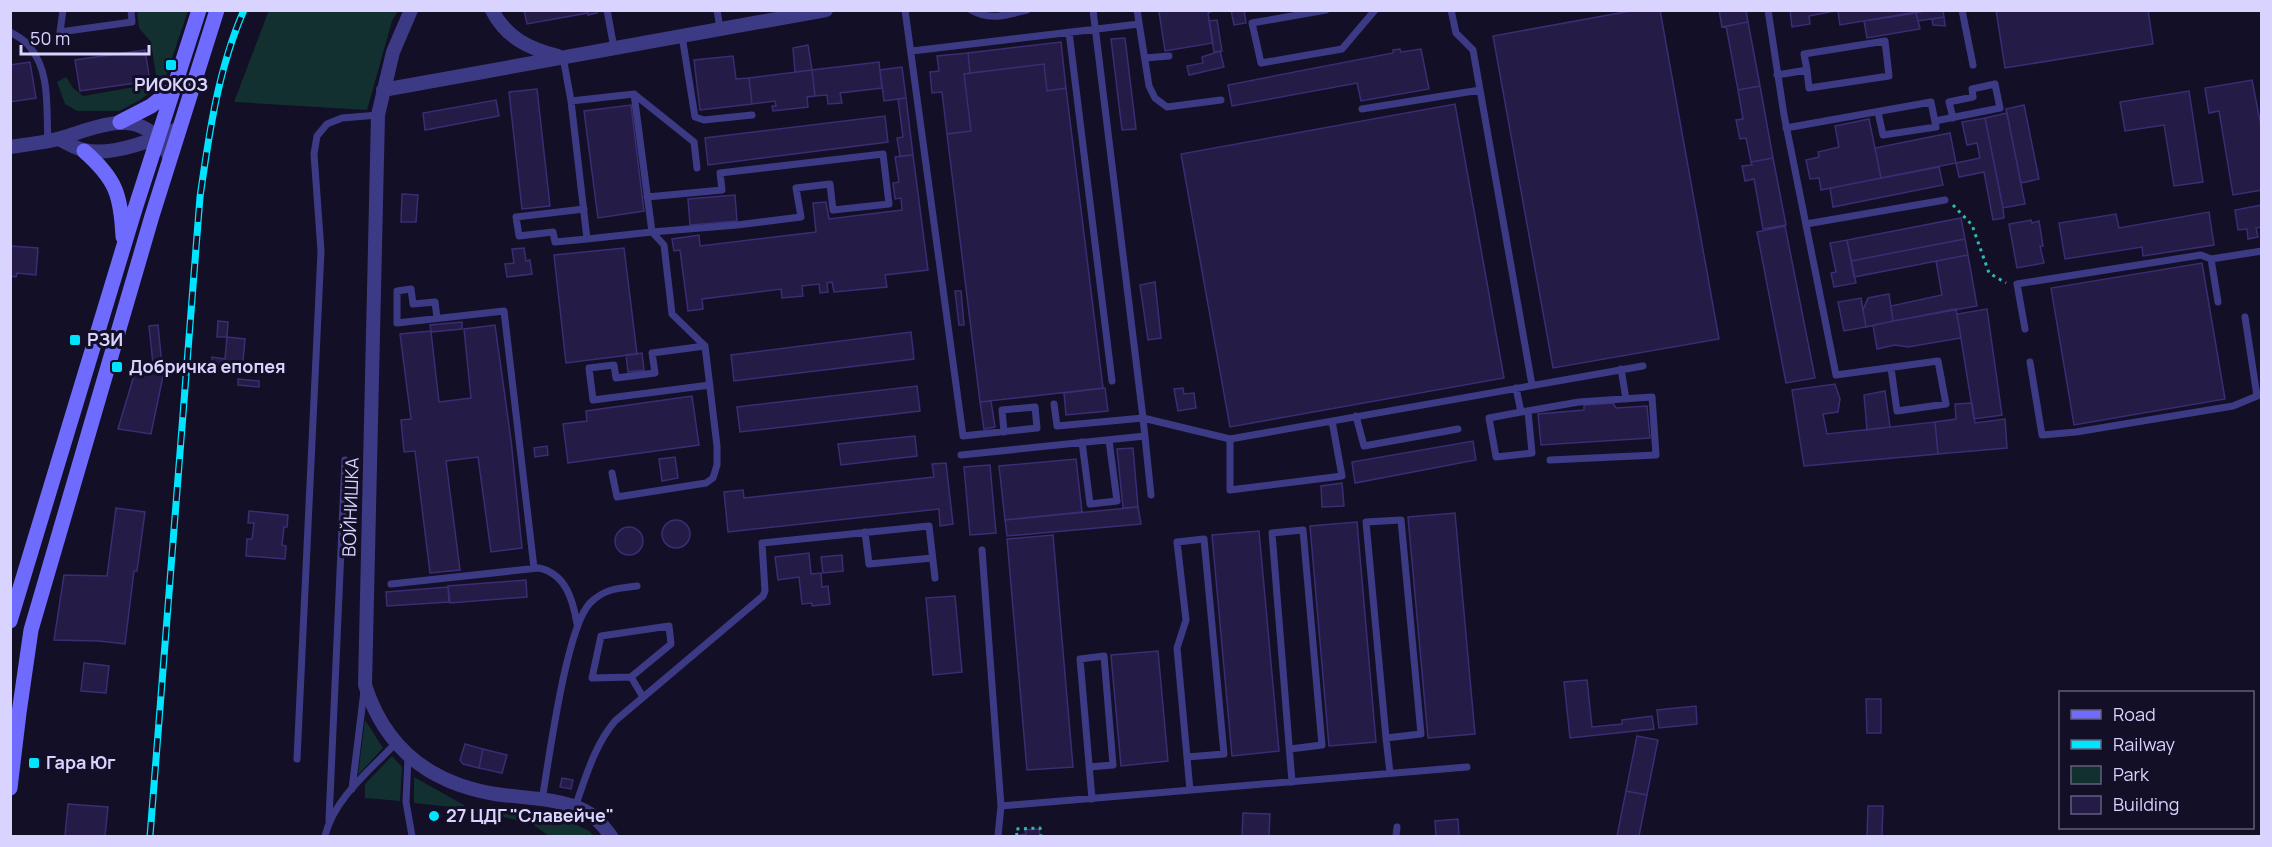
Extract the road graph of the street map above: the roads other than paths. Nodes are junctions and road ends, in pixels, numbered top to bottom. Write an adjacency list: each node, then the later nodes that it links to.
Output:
1 (63, 10): 2 (lane)
2 (131, 10)
3 (199, 10): 36 (main road)
4 (217, 10): 49 (main road)
5 (411, 10): 22 (street)
6 (417, 10): 22 (street)
7 (492, 10): 31 (street)
8 (607, 10): 28 (lane)
9 (717, 10): 24 (lane)
10 (826, 10): 24 (street)
11 (905, 10): 29 (lane)
12 (971, 10): 13 (lane)
13 (1027, 10)
14 (1093, 10): 23 (lane)
15 (1137, 10): 21 (lane)
16 (1326, 10): 17 (lane)
17 (1375, 10)
18 (1451, 10): 38 (lane)
19 (1768, 10): 35 (lane)
20 (1962, 10): 33 (lane)
21 (1138, 24): 23 (lane); 32 (lane)
22 (405, 26): 37 (street, ВОЙНИШКА)
23 (1096, 28): 26 (lane); 84 (lane)
24 (720, 29): 27 (street)
25 (10, 32): 52 (lane)
26 (1069, 32): 29 (lane); 75 (lane)
27 (682, 36): 28 (street); 45 (lane)
28 (614, 48): 31 (street)
29 (912, 51): 87 (lane)
30 (1169, 56): 32 (lane)
31 (563, 57): 37 (street); 41 (lane)
32 (1144, 58): 40 (lane)
33 (1973, 65)
34 (1807, 70): 34 (lane); 35 (lane)
35 (1777, 75): 50 (lane)
36 (174, 88): 47 (main road); 51 (main road)
37 (383, 90): 44 (street, ВОЙНИШКА)
38 (1480, 90): 42 (lane); 77 (lane)
39 (634, 94): 41 (lane); 56 (lane); 57 (lane)
40 (1221, 100)
41 (571, 101): 59 (lane)
42 (1362, 110)
43 (1878, 112): 48 (lane); 48 (lane); 50 (lane)
44 (378, 115): 107 (street, ВОЙНИШКА); 114 (lane)
45 (752, 115)
46 (1953, 118): 46 (lane); 48 (lane)
47 (120, 122): 51 (street); 52 (street)
48 (1935, 122)
49 (180, 128): 51 (street); 55 (main road)
50 (1786, 128): 60 (lane)
51 (157, 138): 54 (street); 55 (street); 63 (main road)
52 (53, 140): 53 (street); 54 (street)
53 (10, 147)
54 (84, 151): 63 (main road)
55 (170, 157): 119 (main road)
56 (697, 168)
57 (647, 197): 61 (lane); 61 (lane)
58 (1944, 200): 60 (lane)
59 (584, 209): 62 (lane); 62 (lane)
60 (1806, 224): 73 (lane)
61 (652, 232): 62 (lane); 70 (lane)
62 (587, 239)
63 (123, 246): 104 (main road)
64 (2262, 251): 65 (lane)
65 (2211, 259): 66 (lane); 69 (lane)
66 (2218, 302)
67 (2245, 317): 79 (lane)
68 (437, 318): 68 (lane); 100 (lane)
69 (2025, 329)
70 (705, 346): 76 (lane); 76 (lane)
71 (2030, 362): 79 (lane)
72 (1643, 366): 74 (lane)
73 (1891, 368): 73 (lane)
74 (1621, 369): 77 (lane); 80 (lane)
75 (1112, 381)
76 (710, 385): 95 (lane)
77 (1532, 385): 78 (lane)
78 (1516, 388): 82 (lane); 83 (lane)
79 (2259, 395)
80 (1626, 399): 82 (lane); 94 (lane)
81 (1054, 404): 84 (lane)
82 (1525, 411): 82 (lane)
83 (1356, 416): 85 (lane); 86 (lane)
84 (1143, 418): 88 (lane); 89 (lane)
85 (1332, 420): 89 (lane); 89 (lane)
86 (1458, 429)
87 (1004, 432): 87 (lane)
88 (1145, 436): 90 (lane); 96 (lane)
89 (1230, 439)
90 (1109, 440): 91 (lane); 91 (lane)
91 (1082, 442): 92 (lane)
92 (961, 455)
93 (345, 460): 126 (lane)
94 (1550, 460)
95 (612, 473)
96 (1151, 495)
97 (865, 532): 99 (lane); 99 (lane); 108 (lane)
98 (982, 550): 124 (lane)
99 (932, 558): 101 (lane)
100 (534, 568): 102 (lane); 105 (lane)
101 (934, 578)
102 (391, 584)
103 (637, 586): 105 (lane)
104 (10, 621)
105 (577, 624): 123 (lane)
106 (631, 677): 106 (lane); 108 (lane)
107 (365, 685): 110 (street, ВОЙНИШКА); 120 (lane)
108 (643, 697): 125 (lane)
109 (1386, 738): 109 (lane); 117 (lane)
110 (395, 744): 112 (street, ВОЙНИШКА); 120 (lane)
111 (1290, 748): 111 (lane); 118 (lane)
112 (408, 757): 123 (street, ВОЙНИШКА); 129 (lane)
113 (1186, 757): 113 (lane); 121 (lane)
114 (297, 759)
115 (1089, 767): 115 (lane); 122 (lane)
116 (1467, 767): 117 (lane)
117 (1390, 773): 118 (lane)
118 (1292, 782): 121 (lane)
119 (10, 788)
120 (352, 789): 126 (lane)
121 (1190, 790): 122 (lane)
122 (1092, 799): 124 (lane)
123 (542, 800): 125 (street, ВОЙНИШКА)
124 (1001, 806): 131 (lane)
125 (575, 807): 130 (street, ВОЙНИШКА)
126 (329, 820): 128 (lane)
127 (1397, 827): 132 (lane)
128 (325, 837)
129 (412, 837)
130 (612, 837)
131 (998, 837)
132 (1396, 837)

